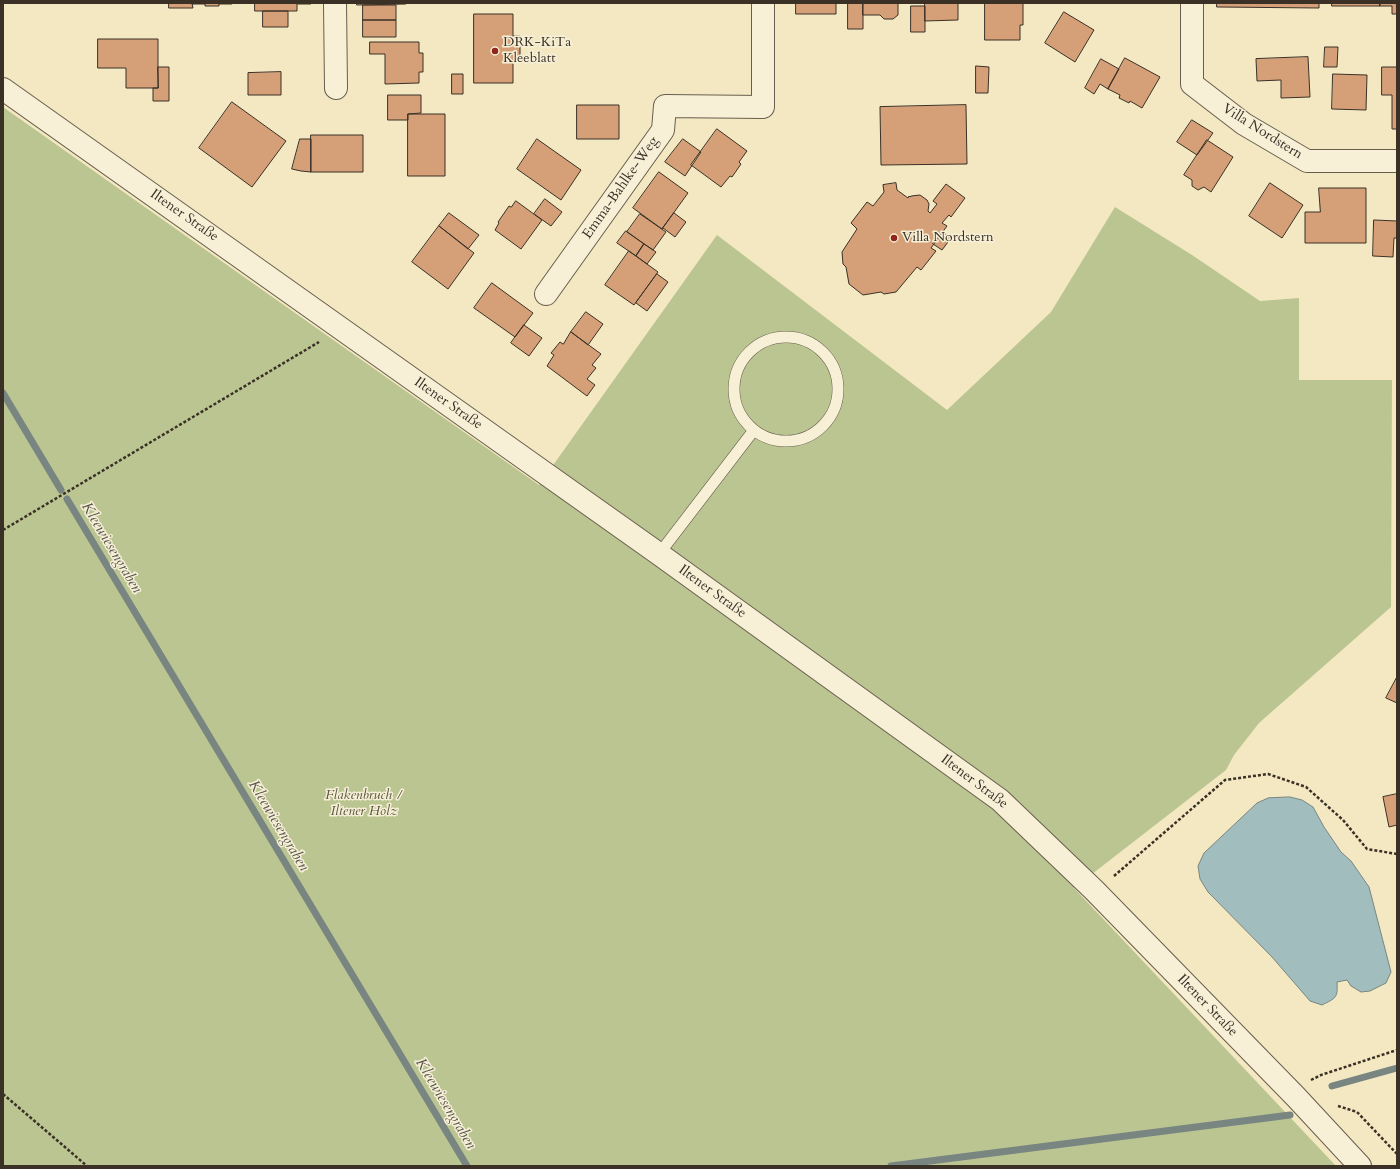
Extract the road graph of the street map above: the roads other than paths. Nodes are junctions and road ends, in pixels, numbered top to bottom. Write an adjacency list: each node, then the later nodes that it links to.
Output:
1 (335, 3): 4 (street)
2 (763, 3): 7 (street, Emma-Bahlke-Weg)
3 (1192, 3): 6 (street, Villa Nordstern)
4 (336, 88)
5 (3, 89): 9 (street, Iltener Straße)
6 (1397, 161)
7 (546, 294)
8 (754, 430): 8 (lane); 9 (lane)
9 (659, 554): 10 (street, Iltener Straße)
10 (1360, 1166)

